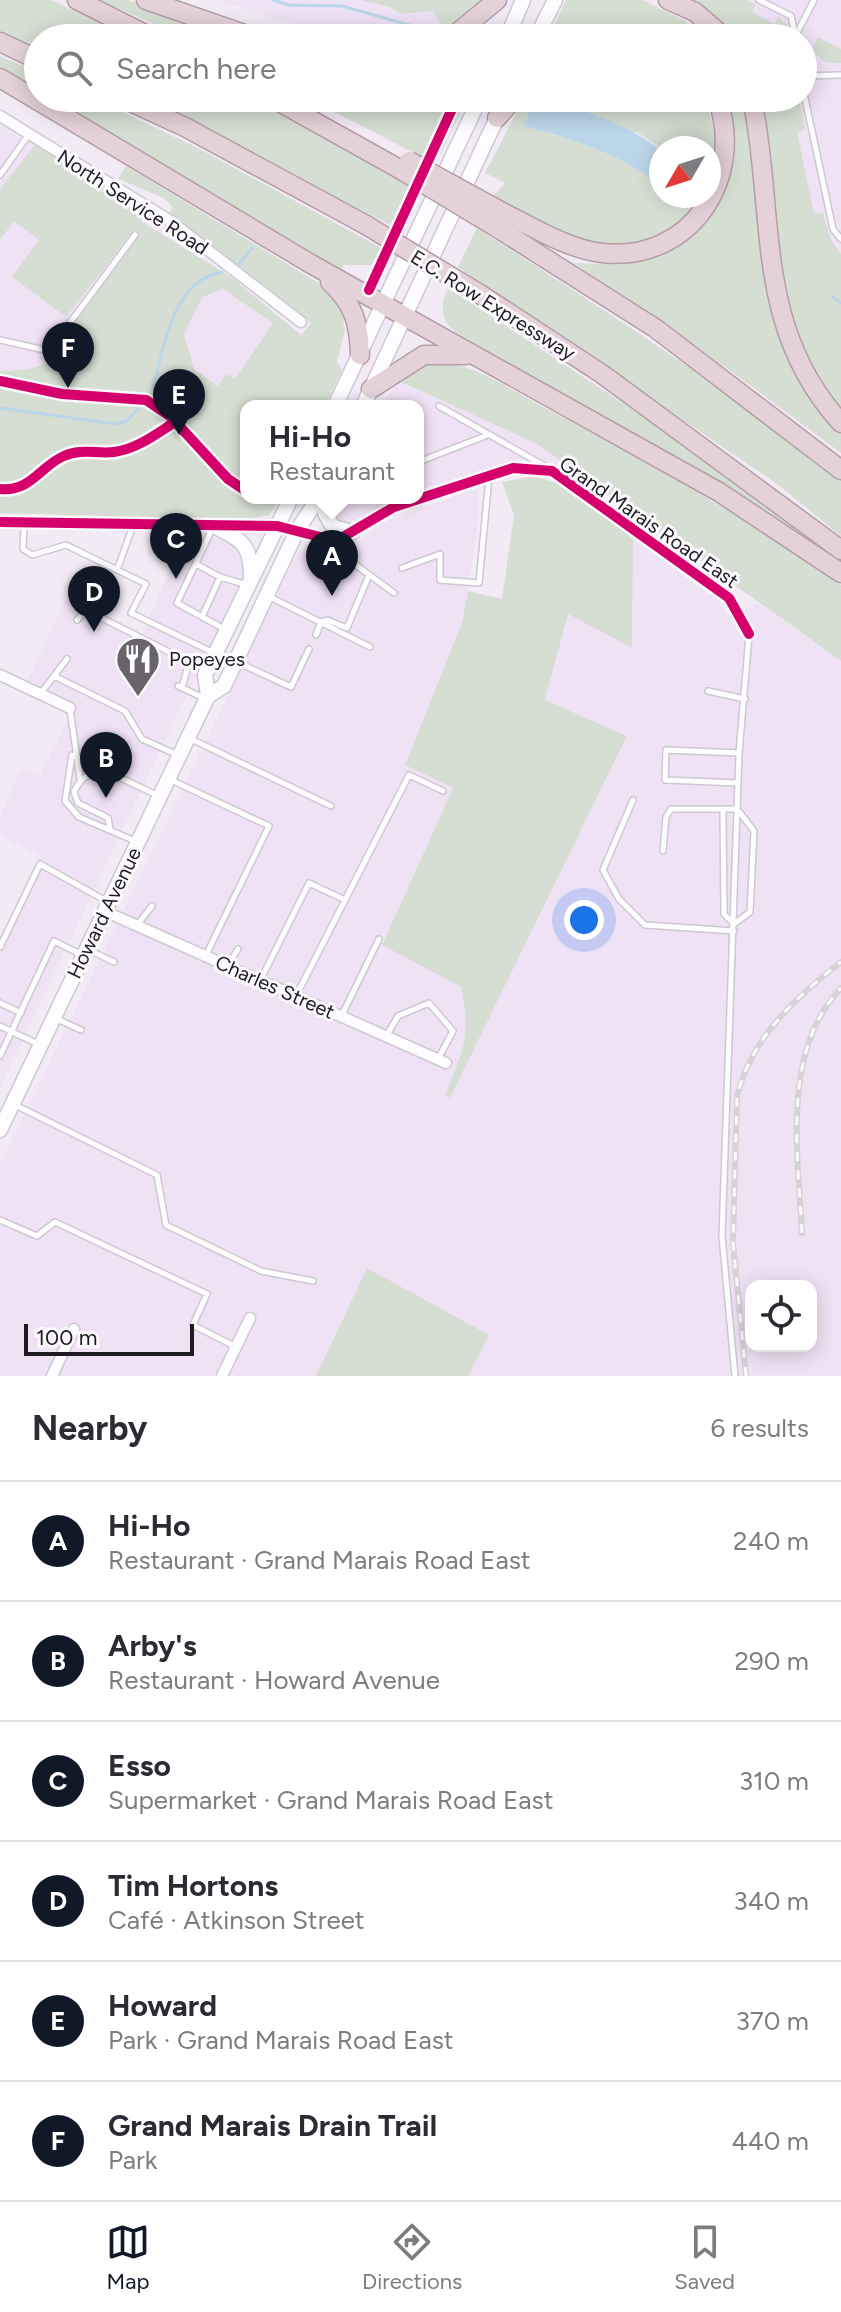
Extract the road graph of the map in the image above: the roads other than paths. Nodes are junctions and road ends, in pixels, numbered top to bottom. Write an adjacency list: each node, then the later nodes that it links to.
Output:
1 (77, 0): 9 (highway)
2 (146, 0): 10 (highway)
3 (497, 0): 11 (highway)
4 (523, 0): 12 (main road)
5 (555, 0): 13 (main road)
6 (668, 0): 14 (highway)
7 (759, 0): 15 (lane)
8 (814, 0): 16 (lane)
9 (125, 24)
10 (215, 24)
11 (468, 24)
12 (513, 24)
13 (543, 24)
14 (709, 24)
15 (793, 24)
16 (802, 24)
17 (0, 42): 18 (highway)
18 (24, 53)
19 (841, 75): 20 (lane)
20 (817, 76)
21 (0, 78): 22 (highway)
22 (24, 92)
23 (57, 112): 39 (highway)
24 (152, 112): 67 (highway, E.C. Row Expressway, bridge)
25 (300, 112): 36 (highway, bridge)
26 (474, 112): 40 (main road)
27 (500, 112): 33 (main road)
28 (502, 112): 33 (highway)
29 (721, 112): 36 (highway)
30 (754, 112): 49 (highway)
31 (808, 112): 38 (lane)
32 (0, 117): 34 (street, North Service Road)
33 (497, 118): 41 (main road)
34 (29, 134): 35 (lane); 42 (street, North Service Road)
35 (0, 175)
36 (502, 222): 52 (highway)
37 (135, 235): 43 (lane)
38 (841, 239)
39 (311, 264): 40 (highway); 44 (highway)
40 (384, 305): 41 (highway); 44 (main road)
41 (406, 319): 45 (highway); 46 (main road)
42 (301, 322)
43 (0, 340)
44 (360, 355): 47 (main road)
45 (468, 355): 46 (highway); 71 (highway)
46 (367, 398)
47 (338, 400)
48 (439, 406): 50 (lane)
49 (841, 423)
50 (489, 434): 51 (lane); 53 (lane)
51 (424, 460)
52 (841, 470)
53 (552, 471): 54 (street, Grand Marais Road East); 81 (street, Grand Marais Road East)
54 (489, 476): 55 (street, Grand Marais Road East); 69 (lane)
55 (424, 495)
56 (288, 504): 63 (main road, Howard Avenue)
57 (314, 504): 65 (main road, Howard Avenue)
58 (326, 504): 66 (main road)
59 (396, 504): 66 (street, Grand Marais Road East)
60 (0, 522): 61 (street)
61 (24, 523): 62 (street); 70 (lane)
62 (133, 525): 64 (street); 70 (lane)
63 (277, 526): 64 (street); 65 (street); 74 (main road, Howard Avenue)
64 (214, 527): 68 (lane); 74 (main road)
65 (297, 531): 66 (street); 76 (main road, Howard Avenue)
66 (349, 534): 72 (lane)
67 (841, 550)
68 (196, 564): 73 (lane); 77 (lane)
69 (402, 568)
70 (117, 570): 85 (lane)
71 (841, 573)
72 (369, 575): 75 (lane); 79 (lane)
73 (220, 577): 74 (lane); 77 (lane)
74 (250, 582): 80 (main road, Howard Avenue)
75 (394, 593)
76 (267, 595): 79 (lane); 87 (main road, Howard Avenue)
77 (202, 617): 80 (lane)
78 (77, 620): 92 (lane)
79 (321, 622): 82 (lane); 83 (lane)
80 (227, 630): 85 (main road, Howard Avenue)
81 (749, 634): 93 (lane)
82 (316, 635)
83 (370, 647)
84 (309, 649): 87 (lane)
85 (215, 654): 92 (main road, Howard Avenue)
86 (67, 659): 89 (lane)
87 (236, 662): 92 (main road, Howard Avenue)
88 (0, 675): 91 (street)
89 (54, 676): 91 (lane); 98 (lane)
90 (708, 691): 93 (lane)
91 (40, 694): 94 (street)
92 (207, 698): 95 (main road, Howard Avenue)
93 (745, 699): 96 (lane)
94 (70, 708): 97 (lane)
95 (188, 738): 98 (main road, Howard Avenue); 106 (lane)
96 (739, 753): 102 (lane); 102 (lane)
97 (77, 755): 99 (lane); 101 (lane); 109 (lane)
98 (179, 756): 100 (main road, Howard Avenue)
99 (110, 771): 101 (lane); 104 (lane)
100 (168, 778): 104 (main road, Howard Avenue); 121 (lane)
101 (80, 779): 109 (lane)
102 (738, 783): 108 (lane)
103 (443, 791): 112 (lane)
104 (159, 797): 110 (main road, Howard Avenue)
105 (633, 800): 116 (lane)
106 (331, 806)
107 (723, 809): 108 (lane); 111 (lane); 116 (lane)
108 (737, 809): 116 (lane); 116 (lane)
109 (110, 829): 110 (lane)
110 (137, 842): 114 (main road, Howard Avenue)
111 (663, 851)
112 (345, 900): 124 (lane); 125 (lane)
113 (152, 906): 115 (lane)
114 (106, 907): 115 (street, Charles Street); 118 (lane); 120 (main road, Howard Avenue)
115 (137, 925): 121 (street, Charles Street)
116 (734, 927): 146 (lane)
117 (379, 939): 128 (lane)
118 (0, 947)
119 (238, 949): 123 (lane)
120 (85, 952): 122 (lane); 127 (lane); 129 (main road, Howard Avenue)
121 (206, 956): 123 (street, Charles Street)
122 (114, 962)
123 (228, 966): 124 (street, Charles Street)
124 (260, 980): 125 (street, Charles Street)
125 (296, 996): 128 (street, Charles Street)
126 (0, 1003): 127 (lane)
127 (21, 1013): 132 (lane)
128 (342, 1016): 133 (street, Charles Street)
129 (54, 1017): 131 (lane); 134 (main road, Howard Avenue)
130 (0, 1026): 132 (lane)
131 (81, 1030)
132 (12, 1032): 134 (lane); 135 (lane)
133 (386, 1036): 136 (street, Charles Street); 136 (lane)
134 (41, 1045): 137 (main road, Howard Avenue)
135 (0, 1056)
136 (442, 1061)
137 (13, 1104): 138 (main road, Howard Avenue); 140 (lane)
138 (0, 1130)
139 (0, 1220): 143 (lane)
140 (313, 1281)
141 (250, 1318): 143 (street)
142 (74, 1329): 144 (street)
143 (236, 1347): 145 (street)
144 (52, 1376)
145 (222, 1376)
146 (735, 1376)

